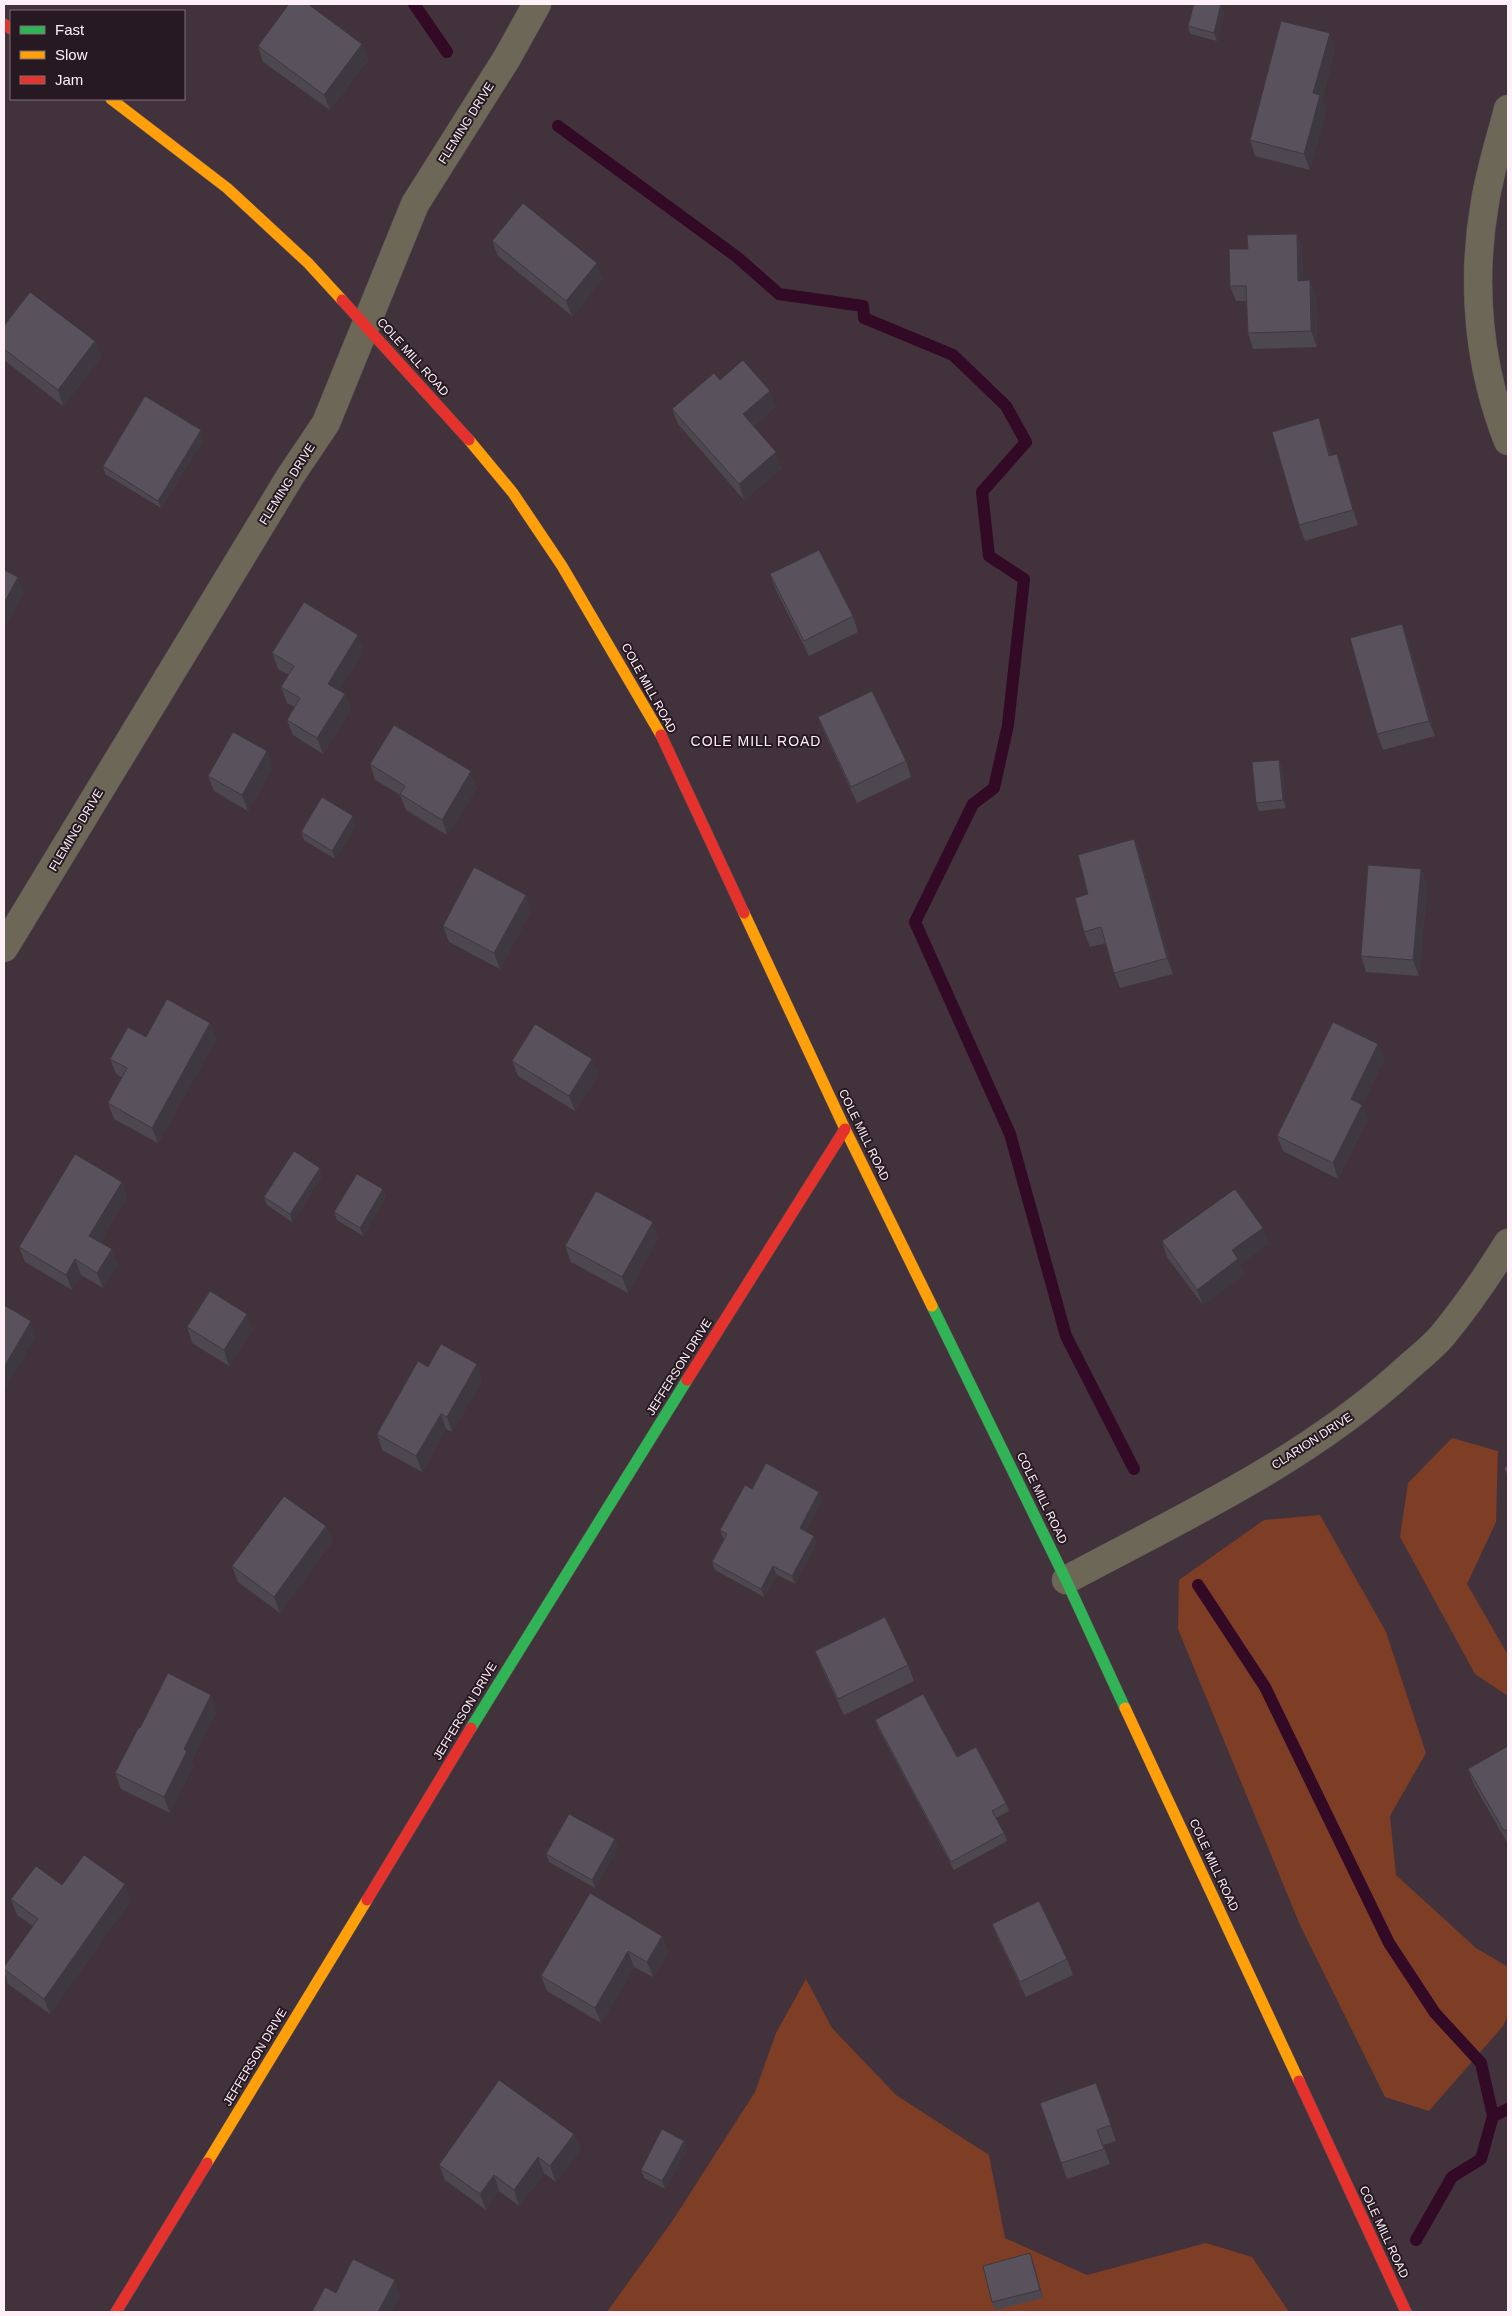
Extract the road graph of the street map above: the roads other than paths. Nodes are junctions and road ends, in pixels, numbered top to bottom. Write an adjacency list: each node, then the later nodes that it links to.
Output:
1 (537, 4): 4 (street, FLEMING DRIVE)
2 (112, 100): 4 (street, COLE MILL ROAD)
3 (1508, 110): 5 (street)
4 (365, 325): 6 (street, FLEMING DRIVE); 7 (street, COLE MILL ROAD)
5 (1508, 441)
6 (4, 948)
7 (845, 1129): 9 (street, COLE MILL ROAD); 10 (street, JEFFERSON DRIVE)
8 (1507, 1248): 9 (street, CLARION DRIVE)
9 (1066, 1580): 11 (street, COLE MILL ROAD)
10 (116, 2312)
11 (1406, 2312)

